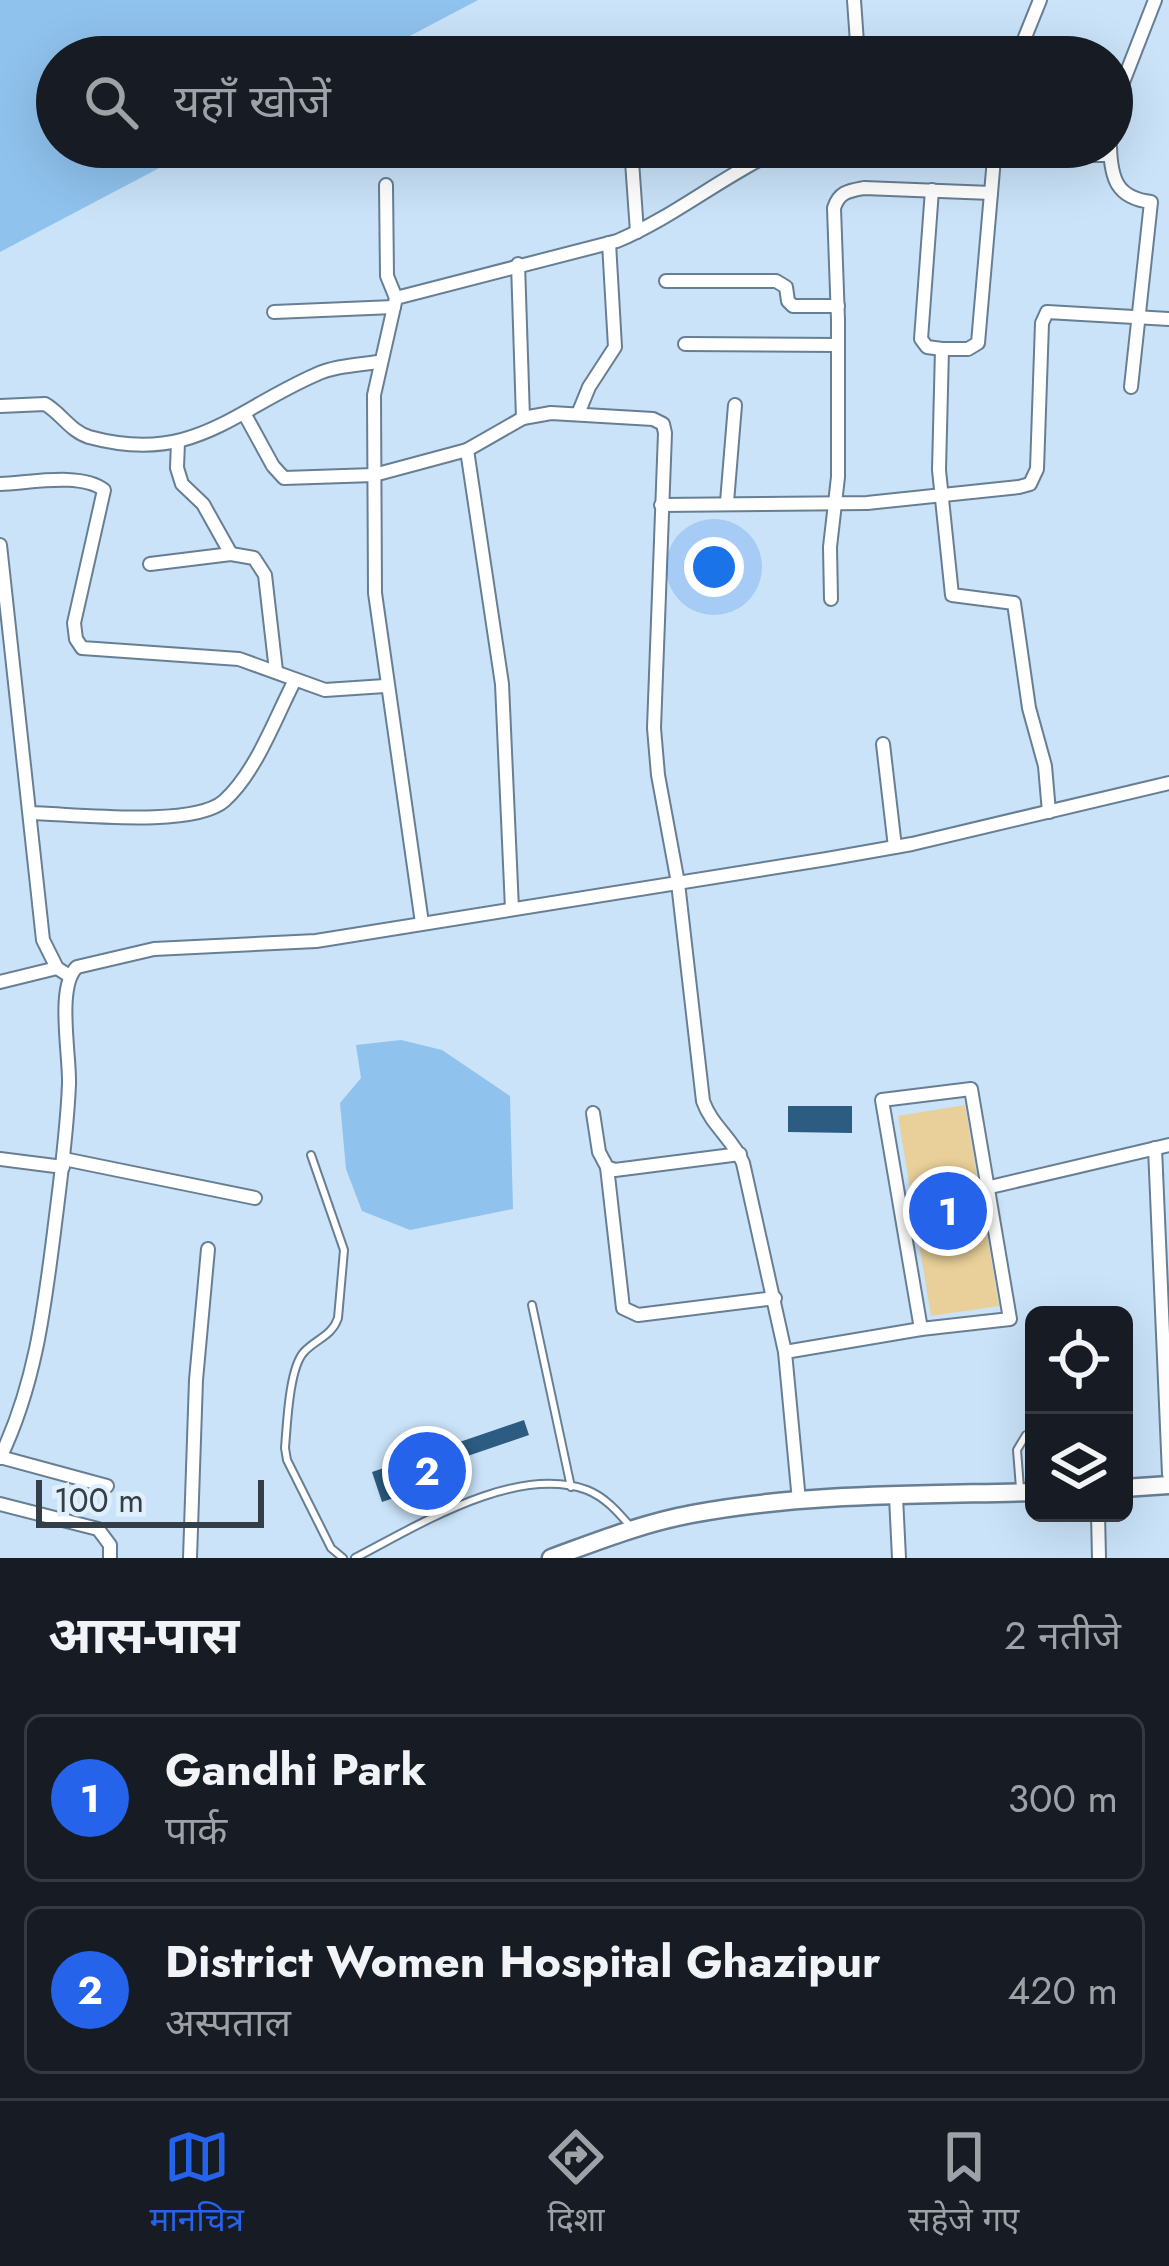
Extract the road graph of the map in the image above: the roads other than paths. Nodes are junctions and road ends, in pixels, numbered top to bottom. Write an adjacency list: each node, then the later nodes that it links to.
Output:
1 (854, 0): 4 (street)
2 (1040, 0): 5 (street)
3 (1155, 0): 6 (street)
4 (856, 36)
5 (1025, 36)
6 (1133, 56)
7 (632, 168): 16 (street)
8 (742, 168): 16 (street)
9 (993, 168): 13 (street)
10 (1112, 168): 14 (street)
11 (386, 185): 20 (street)
12 (932, 190): 13 (street); 21 (street); 27 (street)
13 (991, 193): 27 (street)
14 (1151, 202): 15 (street); 23 (street)
15 (1169, 203)
16 (637, 232): 17 (street)
17 (609, 243): 18 (street); 33 (street)
18 (518, 264): 20 (street); 34 (street)
19 (666, 281): 21 (street)
20 (395, 302): 22 (street); 28 (street)
21 (838, 306): 26 (street)
22 (274, 312)
23 (1139, 317): 24 (street); 29 (street); 39 (street)
24 (1169, 319)
25 (685, 344): 26 (street)
26 (838, 345): 42 (street)
27 (942, 349): 39 (street)
28 (378, 362): 32 (street); 37 (street)
29 (1131, 387)
30 (735, 405): 40 (street)
31 (0, 406): 35 (street)
32 (244, 413): 35 (street); 37 (street)
33 (578, 414): 34 (street); 41 (street)
34 (523, 418): 36 (street)
35 (178, 442): 44 (street)
36 (467, 450): 37 (street); 56 (street)
37 (374, 475): 49 (street)
38 (0, 484): 47 (street)
39 (941, 498): 42 (street); 52 (street)
40 (728, 502): 41 (street); 42 (street)
41 (662, 505): 55 (street)
42 (837, 505): 46 (street)
43 (0, 545): 53 (street)
44 (231, 554): 45 (street); 47 (street)
45 (150, 564)
46 (831, 599)
47 (277, 670): 48 (street)
48 (295, 680): 49 (street); 53 (street)
49 (385, 686): 57 (street)
50 (883, 743): 54 (street)
51 (1169, 783): 52 (street)
52 (1049, 812): 54 (street)
53 (30, 813): 58 (street)
54 (896, 847): 55 (street)
55 (678, 883): 56 (street); 62 (street)
56 (512, 909): 57 (street)
57 (422, 923): 58 (street)
58 (62, 972): 59 (street); 65 (street)
59 (0, 982)
60 (593, 1112): 66 (street)
61 (1162, 1147): 67 (street); 76 (street)
62 (740, 1154): 66 (street); 70 (street)
63 (311, 1155): 90 (lane)
64 (0, 1159): 65 (street)
65 (63, 1163): 68 (street); 75 (street)
66 (607, 1168): 70 (street)
67 (986, 1189): 72 (street); 72 (street)
68 (255, 1198)
69 (208, 1250): 89 (street)
70 (775, 1298): 73 (street)
71 (532, 1305): 80 (lane)
72 (921, 1329): 73 (street)
73 (785, 1352): 84 (street)
74 (1025, 1438): 77 (lane)
75 (0, 1457): 78 (street)
76 (1169, 1474)
77 (1025, 1484)
78 (107, 1486)
79 (1169, 1486): 81 (street)
80 (571, 1487): 87 (lane); 91 (lane)
81 (1133, 1488)
82 (1025, 1492): 83 (street)
83 (896, 1497): 84 (street); 93 (street)
84 (799, 1502): 87 (street)
85 (0, 1504): 88 (street)
86 (1098, 1522): 94 (street)
87 (633, 1529): 92 (street)
88 (110, 1558)
89 (190, 1558)
90 (343, 1558)
91 (355, 1558)
92 (551, 1558)
93 (899, 1558)
94 (1099, 1558)

